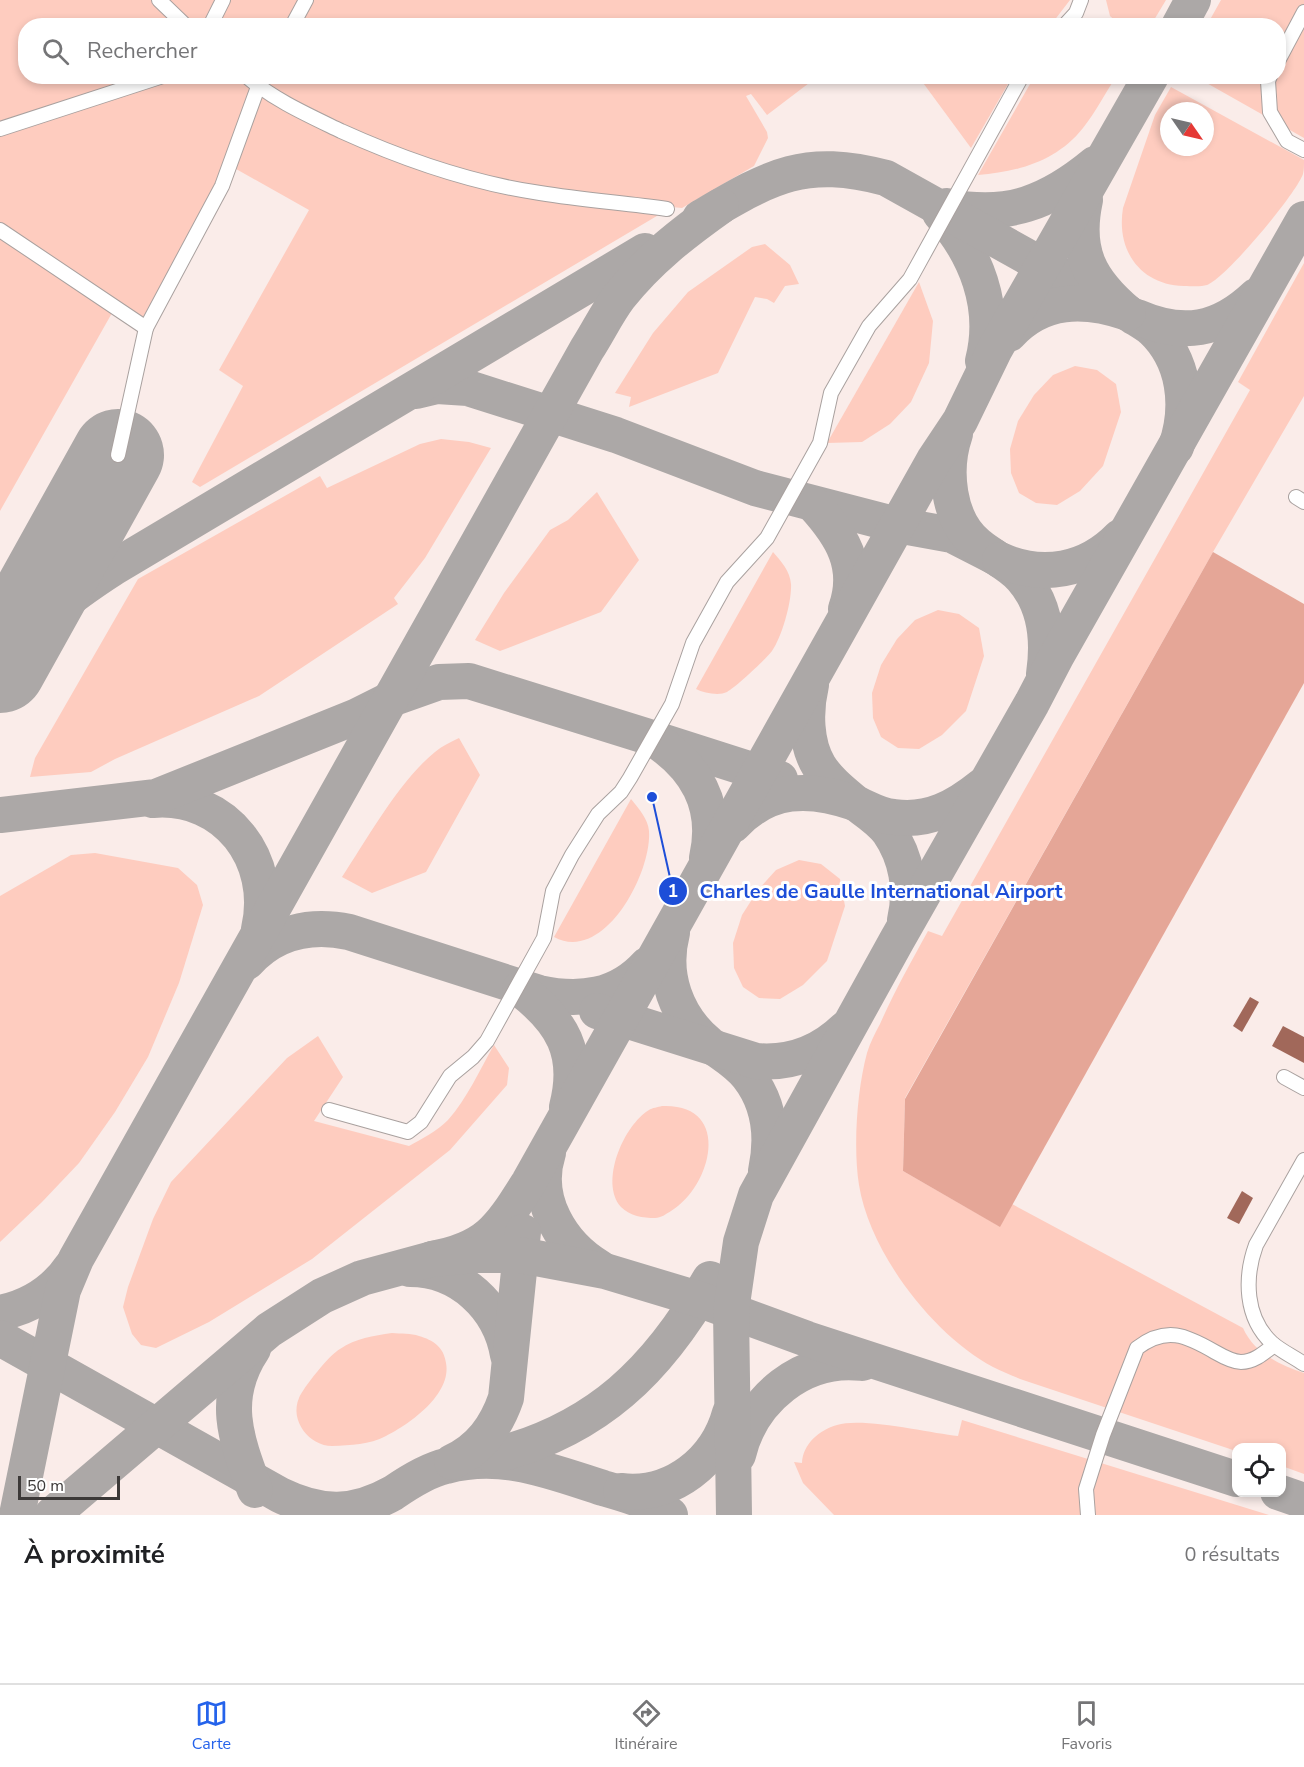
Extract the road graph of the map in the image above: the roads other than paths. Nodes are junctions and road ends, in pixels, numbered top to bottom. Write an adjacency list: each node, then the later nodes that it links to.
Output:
1 (159, 0): 6 (lane)
2 (223, 0): 7 (lane)
3 (306, 0): 8 (lane)
4 (1081, 0): 9 (lane)
5 (1304, 12): 10 (lane)
6 (178, 18)
7 (214, 18)
8 (296, 18)
9 (1071, 18)
10 (1286, 46)
11 (138, 84): 16 (lane)
12 (260, 84): 20 (lane)
13 (264, 84): 18 (lane)
14 (1018, 84): 24 (lane)
15 (1268, 84): 17 (lane)
16 (0, 129)
17 (1304, 150)
18 (667, 209)
19 (0, 230): 20 (lane)
20 (146, 328): 21 (lane)
21 (118, 455)
22 (1284, 1077): 23 (lane)
23 (1304, 1088)
24 (329, 1110)
25 (1304, 1160): 26 (lane)
26 (1274, 1345): 27 (lane); 28 (lane)
27 (1304, 1364)
28 (1088, 1515)

